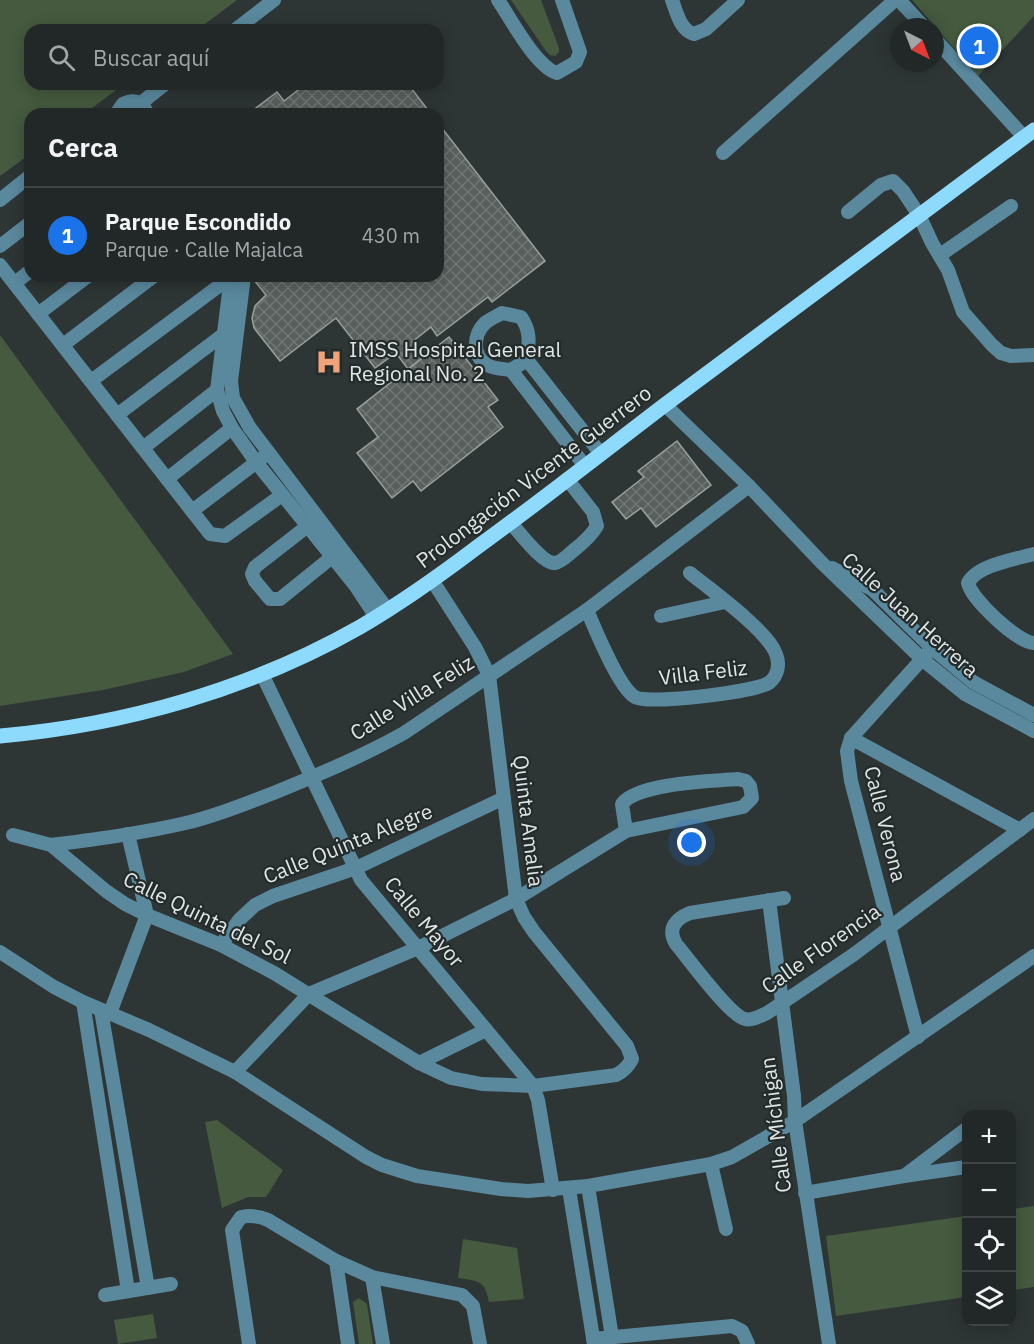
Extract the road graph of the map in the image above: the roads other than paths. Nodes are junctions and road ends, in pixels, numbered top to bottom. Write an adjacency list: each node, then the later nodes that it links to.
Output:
1 (274, 0): 8 (street)
2 (498, 0): 3 (street)
3 (562, 0)
4 (672, 0): 5 (street)
5 (738, 0)
6 (897, 0): 7 (street); 15 (street)
7 (915, 18)
8 (244, 24)
9 (944, 48): 14 (street)
10 (160, 90): 13 (street)
11 (118, 108): 12 (street)
12 (143, 108)
13 (145, 108)
14 (1029, 134): 20 (main road, Prolongación Vicente Guerrero)
15 (723, 153)
16 (24, 181): 17 (street)
17 (0, 200)
18 (1011, 206): 23 (street)
19 (848, 212): 20 (street)
20 (919, 215): 23 (street); 41 (main road, Prolongación Vicente Guerrero)
21 (24, 228): 22 (street)
22 (0, 246)
23 (940, 255): 36 (street)
24 (0, 265): 31 (street)
25 (24, 276): 31 (street)
26 (80, 282): 32 (street)
27 (146, 282): 35 (street)
28 (223, 282): 39 (street)
29 (230, 282): 34 (street)
30 (243, 282): 33 (street)
31 (15, 283): 32 (street)
32 (38, 314): 35 (street)
33 (238, 324): 34 (street); 45 (street)
34 (223, 335): 40 (street); 42 (street)
35 (63, 345): 39 (street)
36 (1034, 355)
37 (527, 360): 38 (street); 38 (street); 46 (street)
38 (511, 370): 48 (street)
39 (91, 381): 42 (street)
40 (217, 390): 43 (street); 44 (street)
41 (665, 405): 46 (main road, Prolongación Vicente Guerrero); 51 (street, Calle Juan Herrera)
42 (117, 415): 44 (street)
43 (232, 429): 47 (street); 49 (street)
44 (143, 448): 49 (street)
45 (268, 453): 47 (street); 54 (street)
46 (601, 454): 48 (main road, Prolongación Vicente Guerrero)
47 (256, 462): 52 (street); 53 (street)
48 (585, 466): 50 (main road, Prolongación Vicente Guerrero)
49 (167, 479): 53 (street)
50 (567, 479): 55 (main road, Prolongación Vicente Guerrero); 55 (street)
51 (749, 486): 58 (street, Calle Juan Herrera); 62 (street, Calle Villa Feliz)
52 (282, 495): 53 (street); 54 (street)
53 (192, 511)
54 (313, 522): 56 (street); 56 (street)
55 (511, 523): 60 (main road, Prolongación Vicente Guerrero)
56 (337, 553): 63 (street)
57 (1034, 554): 65 (street)
58 (822, 563): 66 (street, Calle Juan Herrera); 67 (street, Calle Juan Herrera)
59 (690, 573): 61 (street, Villa Feliz)
60 (432, 580): 63 (main road, Prolongación Vicente Guerrero); 69 (street, Quinta Amalia)
61 (725, 602): 62 (street, Villa Feliz); 64 (street)
62 (587, 610): 69 (street, Calle Villa Feliz)
63 (382, 613): 68 (main road, Prolongación Vicente Guerrero)
64 (661, 616)
65 (1033, 643)
66 (932, 648): 67 (street); 70 (street, Calle Juan Herrera)
67 (923, 660): 71 (street, Calle Juan Herrera); 73 (street)
68 (262, 674): 72 (main road, Prolongación Vicente Guerrero); 74 (street, Calle Mayor)
69 (489, 675): 74 (street, Calle Villa Feliz); 75 (street, Quinta Amalia)
70 (1034, 715)
71 (1034, 731)
72 (0, 736)
73 (851, 738): 77 (street); 87 (street, Calle Verona)
74 (312, 778): 79 (street, Calle Villa Feliz); 82 (street, Calle Mayor)
75 (504, 798): 82 (street, Calle Quinta Alegre); 84 (street, Quinta Amalia)
76 (1034, 819): 77 (street, Calle Florencia)
77 (1020, 830): 87 (street, Calle Florencia)
78 (626, 831): 78 (street); 84 (street)
79 (128, 834): 81 (street, Calle Villa Feliz); 86 (street)
80 (13, 836): 81 (street)
81 (47, 844): 86 (street, Calle Quinta del Sol)
82 (356, 868): 88 (street, Calle Quinta Alegre); 89 (street, Calle Mayor)
83 (784, 898): 85 (street)
84 (516, 899): 89 (street); 98 (street, Quinta Amalia)
85 (769, 900): 94 (street, Calle Míchigan); 94 (street, Calle Florencia)
86 (147, 915): 88 (street, Calle Quinta del Sol); 95 (street)
87 (890, 927): 94 (street, Calle Florencia); 97 (street, Calle Verona)
88 (221, 945): 92 (street, Calle Quinta del Sol)
89 (418, 948): 92 (street); 96 (street, Calle Mayor)
90 (0, 952): 93 (street)
91 (1034, 956): 97 (street)
92 (309, 994): 99 (street, Calle Quinta del Sol); 100 (street)
93 (83, 1002): 95 (street); 116 (street)
94 (783, 1002): 102 (street, Calle Míchigan)
95 (105, 1011): 100 (street); 115 (street)
96 (486, 1030): 99 (street); 101 (street, Calle Mayor)
97 (918, 1037): 102 (street)
98 (627, 1046): 101 (street, Calle Quinta del Sol)
99 (419, 1063): 101 (street, Calle Quinta del Sol)
100 (235, 1072): 109 (street)
101 (533, 1086): 109 (street, Calle Mayor)
102 (795, 1121): 104 (street); 110 (street, Calle Míchigan)
103 (962, 1132): 106 (street)
104 (711, 1164): 107 (street); 111 (street)
105 (962, 1168): 106 (street)
106 (904, 1176): 110 (street)
107 (588, 1186): 108 (street); 118 (street)
108 (569, 1189): 109 (street); 119 (street)
109 (553, 1190)
110 (805, 1193): 125 (street, Calle Míchigan)
111 (726, 1229)
112 (336, 1261): 113 (street); 120 (street); 121 (street)
113 (372, 1276): 122 (street); 123 (street)
114 (171, 1284): 115 (street)
115 (148, 1288): 116 (street)
116 (128, 1291): 117 (street)
117 (105, 1295)
118 (612, 1337): 119 (street); 124 (street)
119 (593, 1341)
120 (249, 1344)
121 (348, 1344)
122 (383, 1344)
123 (480, 1344)
124 (748, 1344)
125 (829, 1344)

